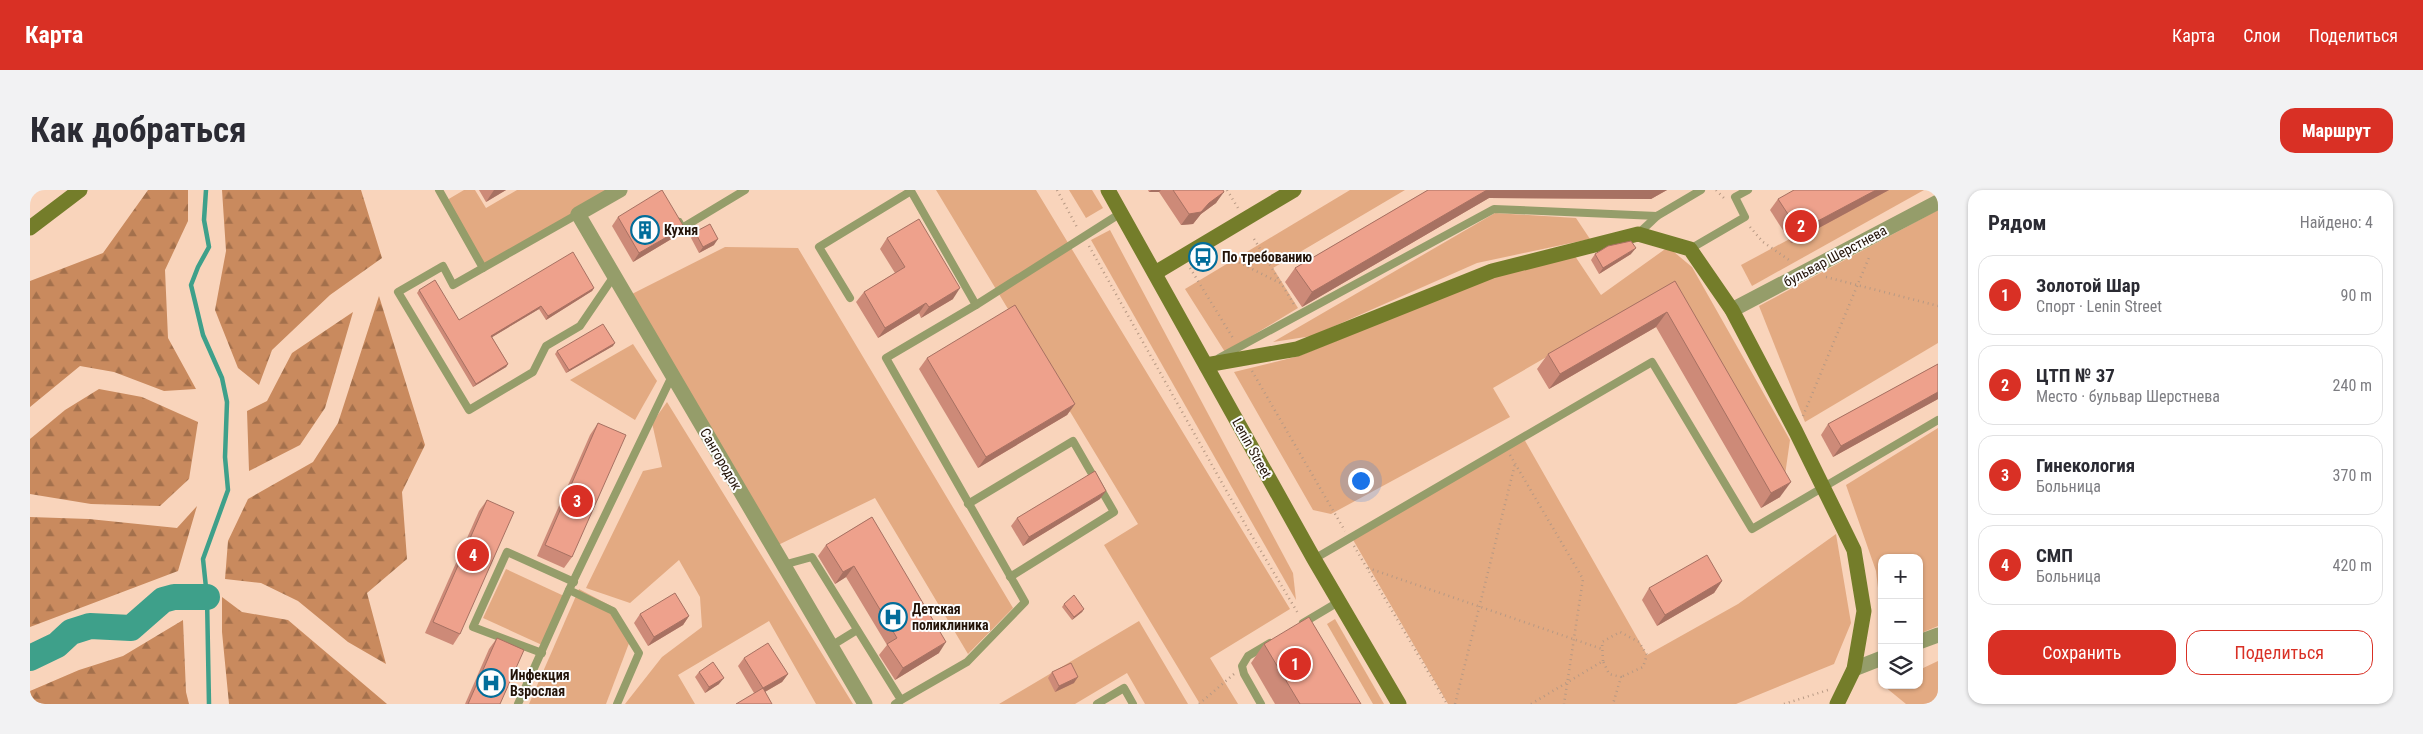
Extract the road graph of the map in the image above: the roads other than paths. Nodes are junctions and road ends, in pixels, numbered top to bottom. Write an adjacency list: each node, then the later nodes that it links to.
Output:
1 (80, 190): 14 (street)
2 (439, 190): 17 (lane)
3 (620, 190): 12 (street)
4 (745, 190): 10 (lane)
5 (1108, 190): 11 (street, Lenin Street)
6 (1294, 190): 18 (street)
7 (1701, 190): 13 (lane)
8 (1748, 190): 16 (lane)
9 (1938, 202): 22 (street, бульвар Шерстнева)
10 (673, 213)
11 (1121, 213): 18 (street, Lenin Street); 21 (lane)
12 (578, 214): 17 (lane); 19 (street, Сангородок)
13 (1657, 216): 15 (lane); 23 (lane)
14 (30, 228)
15 (1638, 234): 16 (street); 23 (street)
16 (1690, 249): 22 (street)
17 (483, 268): 19 (lane)
18 (1155, 273): 24 (street, Lenin Street)
19 (614, 276): 25 (street, Сангородок)
20 (850, 298): 21 (lane)
21 (976, 305): 28 (lane)
22 (1732, 310): 27 (street)
23 (1241, 353): 24 (street)
24 (1206, 365): 29 (street, Lenin Street)
25 (672, 376): 30 (street, Сангородок); 32 (lane)
26 (1938, 420): 27 (lane)
27 (1824, 488): 29 (lane); 45 (street)
28 (968, 504): 31 (lane); 31 (lane)
29 (1314, 559): 34 (street, Lenin Street)
30 (783, 564): 38 (lane); 42 (street, Сангородок)
31 (1010, 577): 46 (lane)
32 (574, 582): 33 (lane); 43 (lane)
33 (569, 590): 43 (lane); 48 (lane)
34 (1340, 601): 35 (lane); 53 (street, Lenin Street)
35 (1307, 621): 36 (lane); 37 (lane)
36 (1296, 628)
37 (1315, 628)
38 (857, 630): 42 (lane); 46 (lane)
39 (1938, 635): 41 (street)
40 (1280, 637): 52 (lane)
41 (1923, 641)
42 (831, 646): 49 (street, Сангородок)
43 (542, 653): 47 (lane)
44 (1878, 660): 45 (street)
45 (1854, 669): 54 (street)
46 (898, 702)
47 (518, 704)
48 (617, 704)
49 (865, 704)
50 (1097, 704): 51 (lane)
51 (1133, 704)
52 (1261, 704)
53 (1399, 704)
54 (1837, 704)

